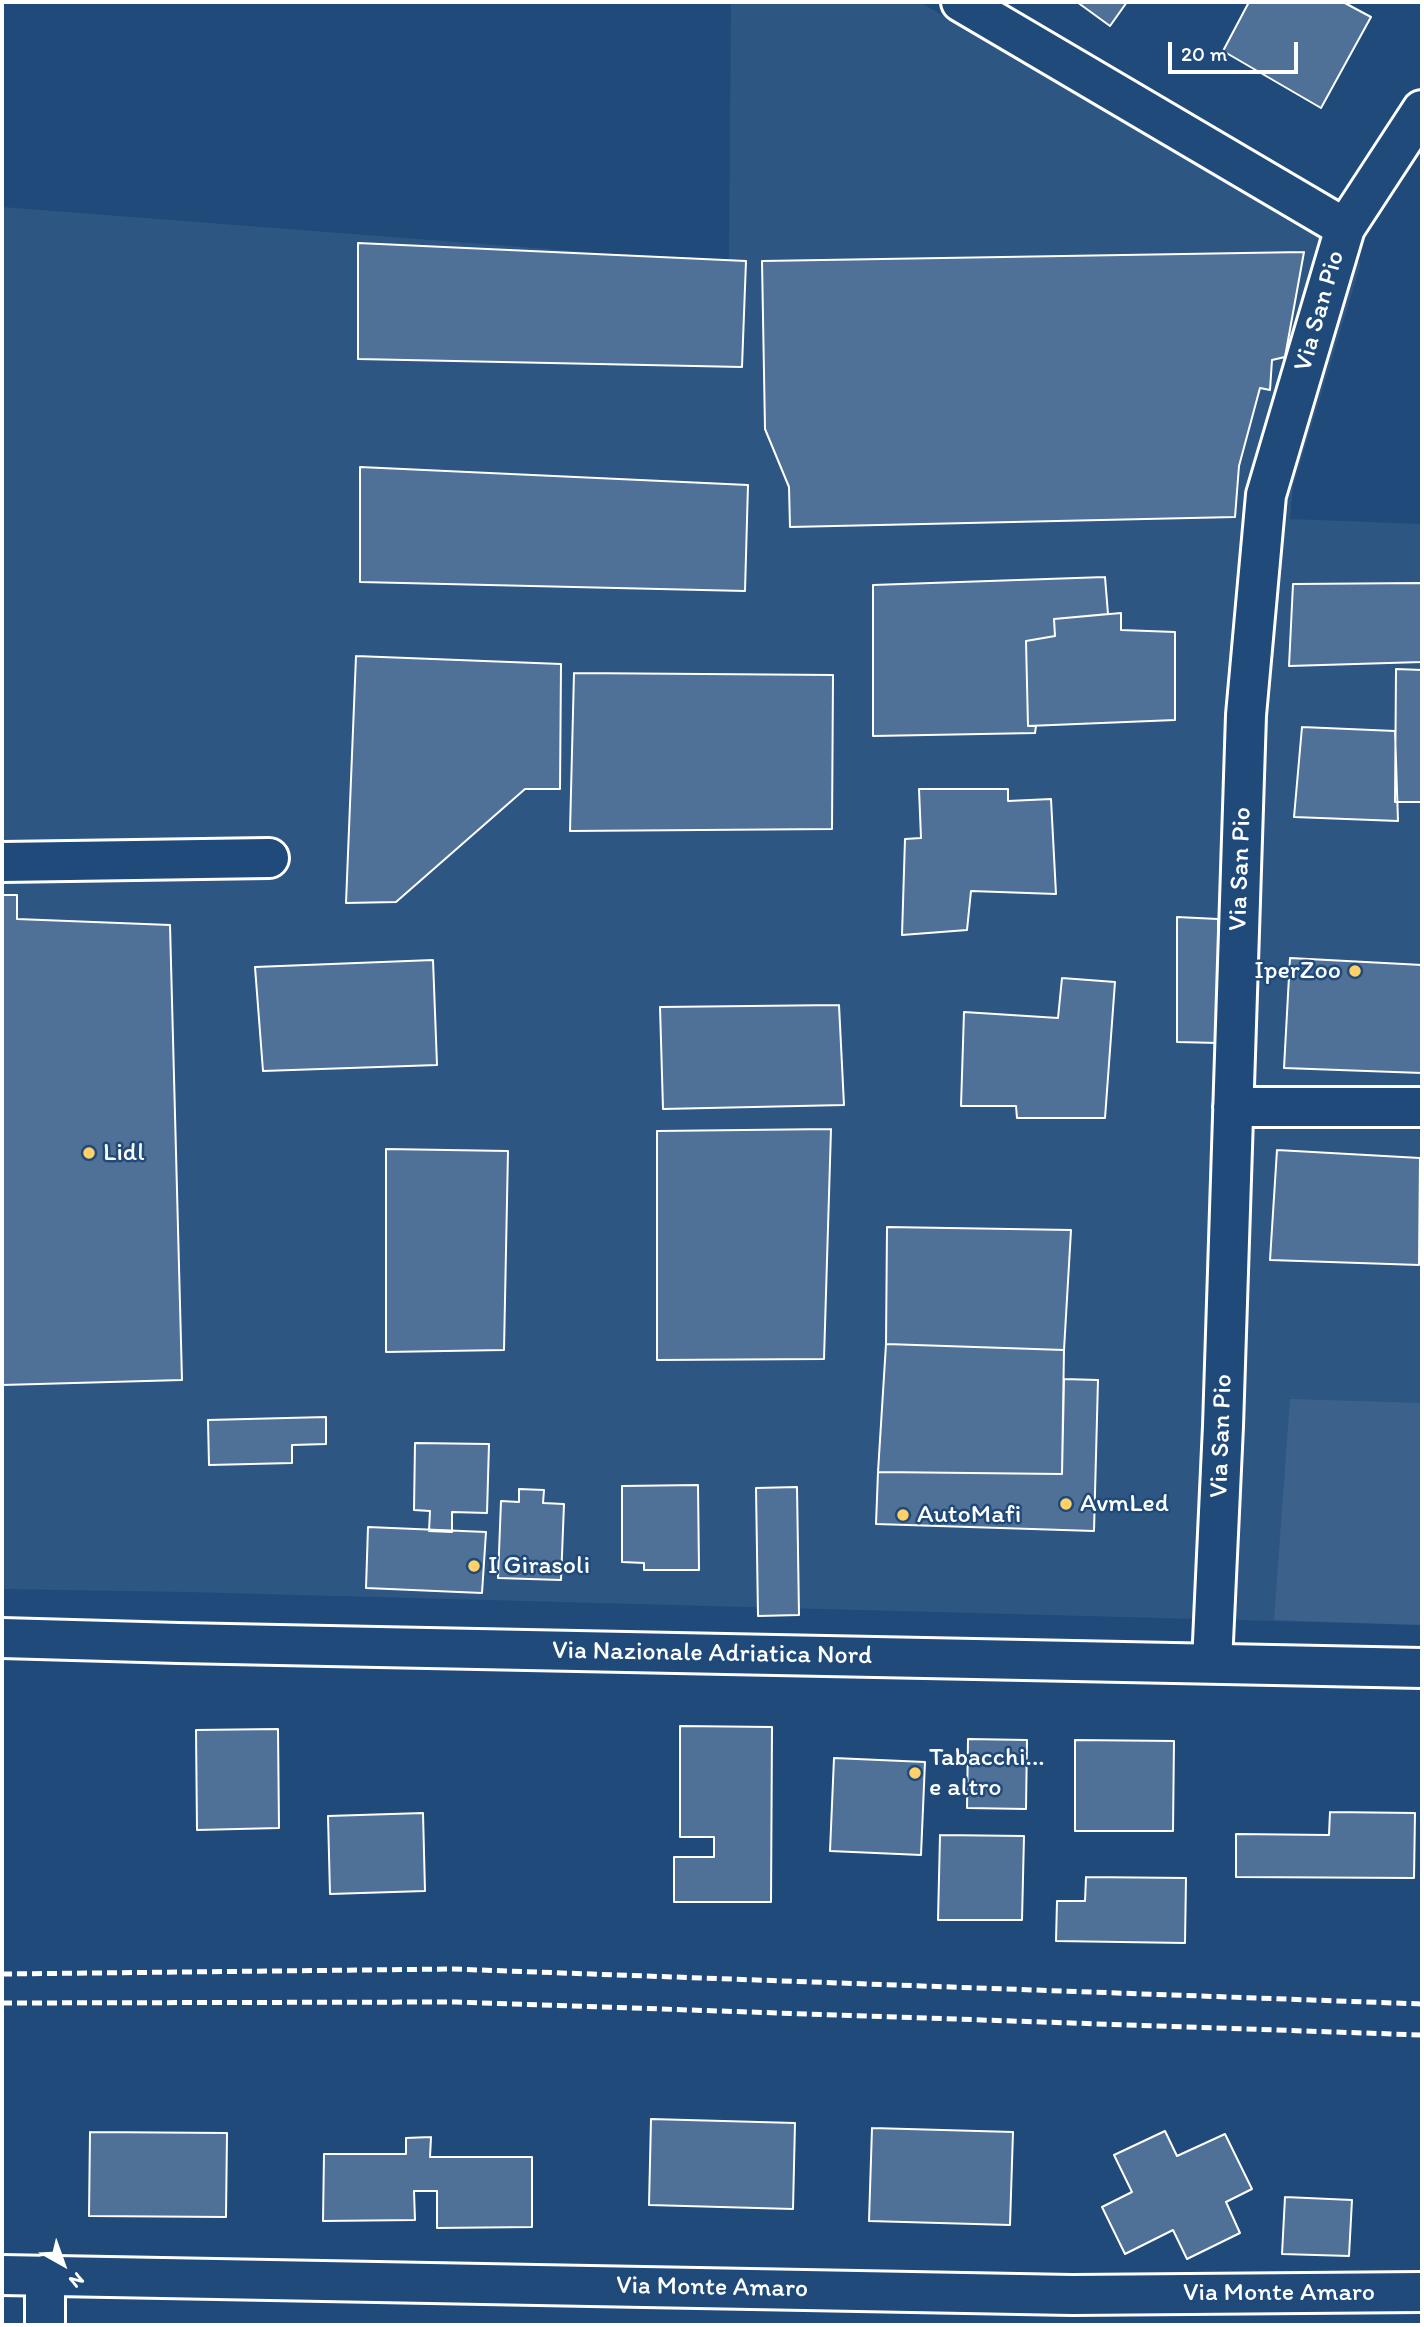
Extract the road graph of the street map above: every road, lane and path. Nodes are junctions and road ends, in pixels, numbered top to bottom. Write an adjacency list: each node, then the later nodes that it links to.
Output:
1 (961, 2): 3 (street)
2 (1422, 110): 3 (street, Via San Pio)
3 (1345, 228): 6 (street, Via San Pio)
4 (270, 858): 5 (street)
5 (2, 862)
6 (1233, 1107): 7 (street); 9 (street, Via San Pio)
7 (1422, 1107)
8 (2, 1638): 9 (street, Via Nazionale Adriatica Nord)
9 (1212, 1663): 10 (street, Via Nazionale Adriatica Nord)
10 (1422, 1668)
11 (2, 2275): 12 (street, Via Monte Amaro)
12 (45, 2275): 14 (street, Via Monte Amaro); 15 (street)
13 (1422, 2292): 14 (street, Via Monte Amaro)
14 (1073, 2310)
15 (45, 2325)

